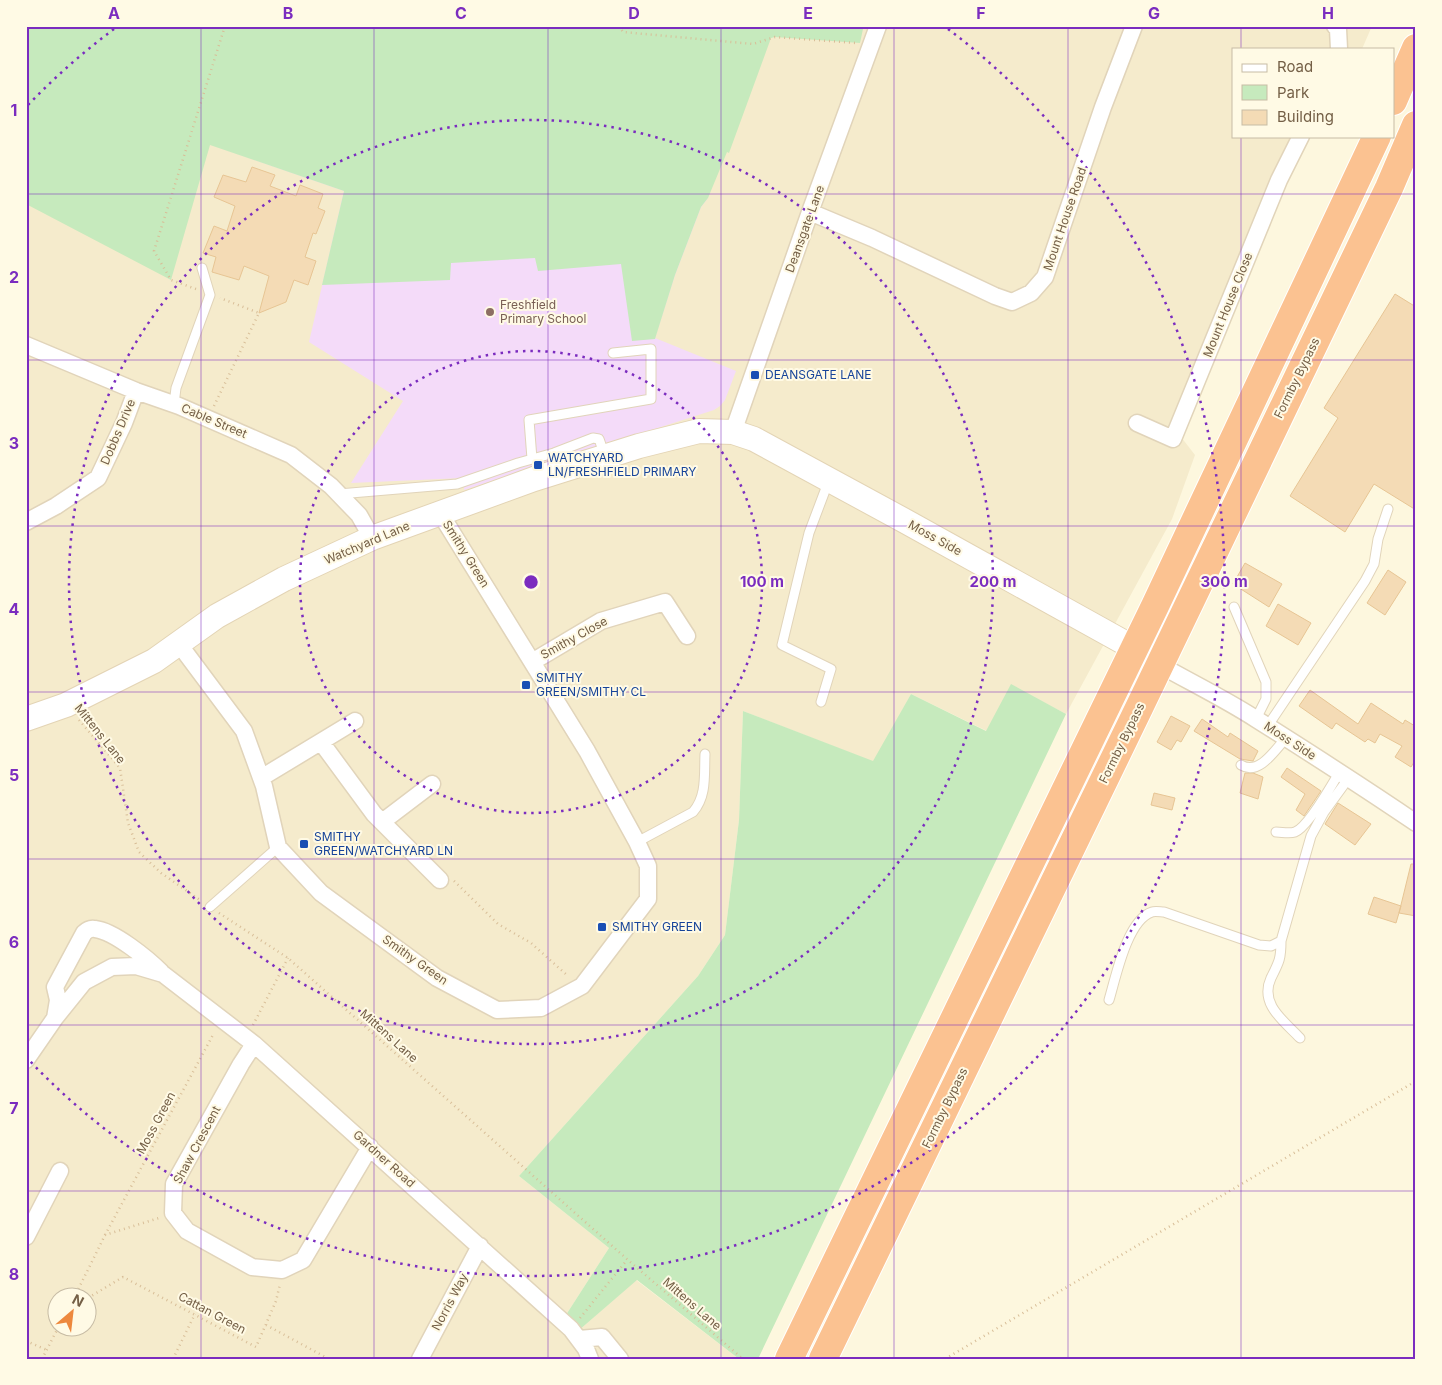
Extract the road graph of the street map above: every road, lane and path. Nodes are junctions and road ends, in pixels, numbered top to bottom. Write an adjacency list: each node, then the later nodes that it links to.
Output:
1 (225, 26): 15 (path)
2 (619, 26): 6 (path)
3 (878, 26): 6 (street, Deansgate Lane)
4 (1134, 26): 13 (street, Mount House Road)
5 (1335, 26): 7 (street)
6 (872, 44): 13 (street, Deansgate Lane)
7 (1339, 48)
8 (1416, 48): 9 (highway)
9 (1394, 99)
10 (1416, 125): 36 (highway, Formby Bypass)
11 (1299, 138): 21 (street, Mount House Close)
12 (1375, 138): 34 (highway)
13 (810, 212): 22 (street, Deansgate Lane)
14 (202, 268): 15 (lane)
15 (210, 294): 19 (lane); 20 (path)
16 (26, 345): 18 (street, Cable Street)
17 (612, 353): 24 (lane)
18 (136, 391): 19 (street, Cable Street); 29 (street, Dobbs Drive)
19 (174, 404): 20 (street, Cable Street)
20 (208, 418): 26 (street, Cable Street)
21 (1137, 423)
22 (734, 432): 23 (street, Watchyard Lane); 25 (street, Moss Side)
23 (606, 456): 24 (lane); 28 (street, Watchyard Lane)
24 (532, 459): 26 (lane)
25 (829, 480): 34 (street, Moss Side); 37 (lane)
26 (339, 494): 30 (street, Cable Street)
27 (1388, 509): 41 (lane)
28 (440, 513): 30 (street, Watchyard Lane); 35 (street, Smithy Green)
29 (26, 522)
30 (372, 538): 33 (street, Watchyard Lane)
31 (1234, 607): 41 (lane)
32 (687, 636): 35 (street, Smithy Close)
33 (180, 644): 38 (street, Watchyard Lane); 47 (street, Smithy Green)
34 (1134, 648): 90 (highway)
35 (532, 662): 52 (street, Smithy Green)
36 (1160, 665): 41 (street, Moss Side); 91 (highway, Formby Bypass)
37 (821, 702)
38 (66, 705): 39 (street, Watchyard Lane); 55 (path, Mittens Lane)
39 (26, 719)
40 (355, 721): 43 (street)
41 (1262, 723): 42 (street, Moss Side)
42 (1286, 738): 45 (lane); 46 (street, Moss Side)
43 (321, 742): 47 (street); 49 (street)
44 (705, 754): 52 (lane)
45 (1241, 764)
46 (1344, 776): 50 (street, Moss Side); 51 (lane); 56 (lane)
47 (261, 778): 53 (street, Smithy Green)
48 (432, 784): 49 (street)
49 (382, 822): 54 (street)
50 (1416, 822)
51 (1276, 832)
52 (637, 842): 59 (street, Smithy Green)
53 (278, 847): 55 (lane); 59 (street, Smithy Green)
54 (440, 880): 59 (path)
55 (210, 906): 57 (path, Mittens Lane)
56 (1281, 941): 60 (lane); 63 (lane)
57 (288, 958): 64 (path); 73 (path, Mittens Lane)
58 (163, 974): 61 (street, Gardner Road); 61 (street, Gardner Road); 62 (street, Gardner Road)
59 (582, 986)
60 (1109, 1000)
61 (55, 1018): 65 (street, Gardner Road)
62 (222, 1019): 64 (street, Gardner Road); 70 (path, Moss Green)
63 (1300, 1038)
64 (250, 1041): 67 (street, Gardner Road); 69 (street, Shaw Crescent)
65 (26, 1060)
66 (1416, 1081): 92 (path)
67 (370, 1147): 72 (street, Gardner Road); 74 (street)
68 (60, 1171): 71 (street)
69 (173, 1213): 70 (path); 74 (street)
70 (105, 1235): 75 (path, Moss Green)
71 (26, 1237)
72 (480, 1246): 79 (street, Gardner Road); 86 (street, Norris Way)
73 (628, 1260): 79 (path); 89 (path, Mittens Lane)
74 (282, 1270): 78 (path, Cattan Green)
75 (79, 1288)
76 (98, 1292): 77 (path, Cattan Green)
77 (195, 1314): 78 (path, Cattan Green); 84 (path)
78 (266, 1326): 85 (path)
79 (575, 1334): 87 (street, Gardner Road); 88 (street)
80 (53, 1338): 82 (path)
81 (26, 1341): 82 (path)
82 (47, 1350): 83 (path)
83 (42, 1359)
84 (173, 1359)
85 (329, 1359)
86 (420, 1359)
87 (590, 1359)
88 (620, 1359)
89 (743, 1359)
90 (789, 1359)
91 (822, 1359)
92 (945, 1359)

